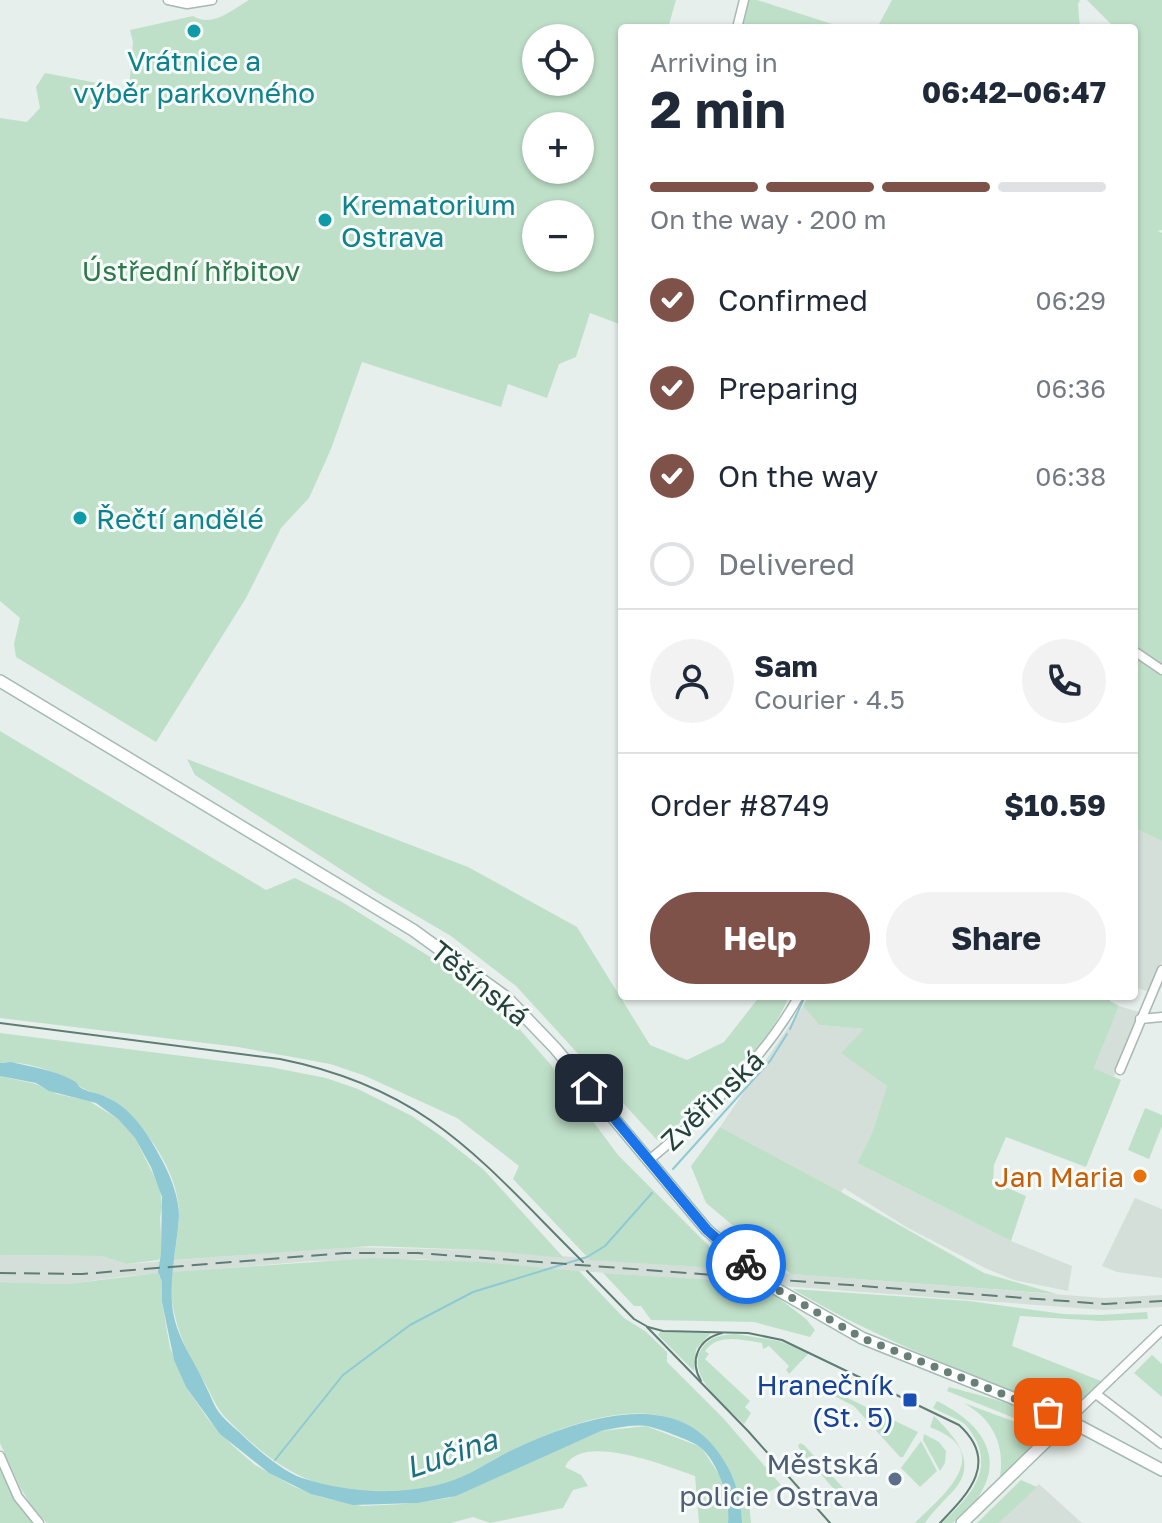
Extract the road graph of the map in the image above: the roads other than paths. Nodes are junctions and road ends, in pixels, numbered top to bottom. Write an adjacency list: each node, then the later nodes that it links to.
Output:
1 (168, 0): 2 (street)
2 (212, 0)
3 (744, 0): 4 (street)
4 (738, 24)
5 (1138, 654): 6 (street)
6 (1162, 670)
7 (0, 681): 13 (main road, Těšínská)
8 (1162, 970): 11 (street)
9 (797, 1000): 13 (street, Zvěřinská)
10 (1162, 1017): 11 (street)
11 (1140, 1019): 12 (street)
12 (1120, 1070)
13 (648, 1161): 16 (main road, Těšínská)
14 (1162, 1330): 15 (street)
15 (1096, 1394): 16 (street); 17 (street)
16 (1068, 1420): 19 (main road, Těšínská); 21 (main road)
17 (1162, 1444)
18 (0, 1456): 20 (street)
19 (1162, 1470)
20 (39, 1523)
21 (962, 1523)

